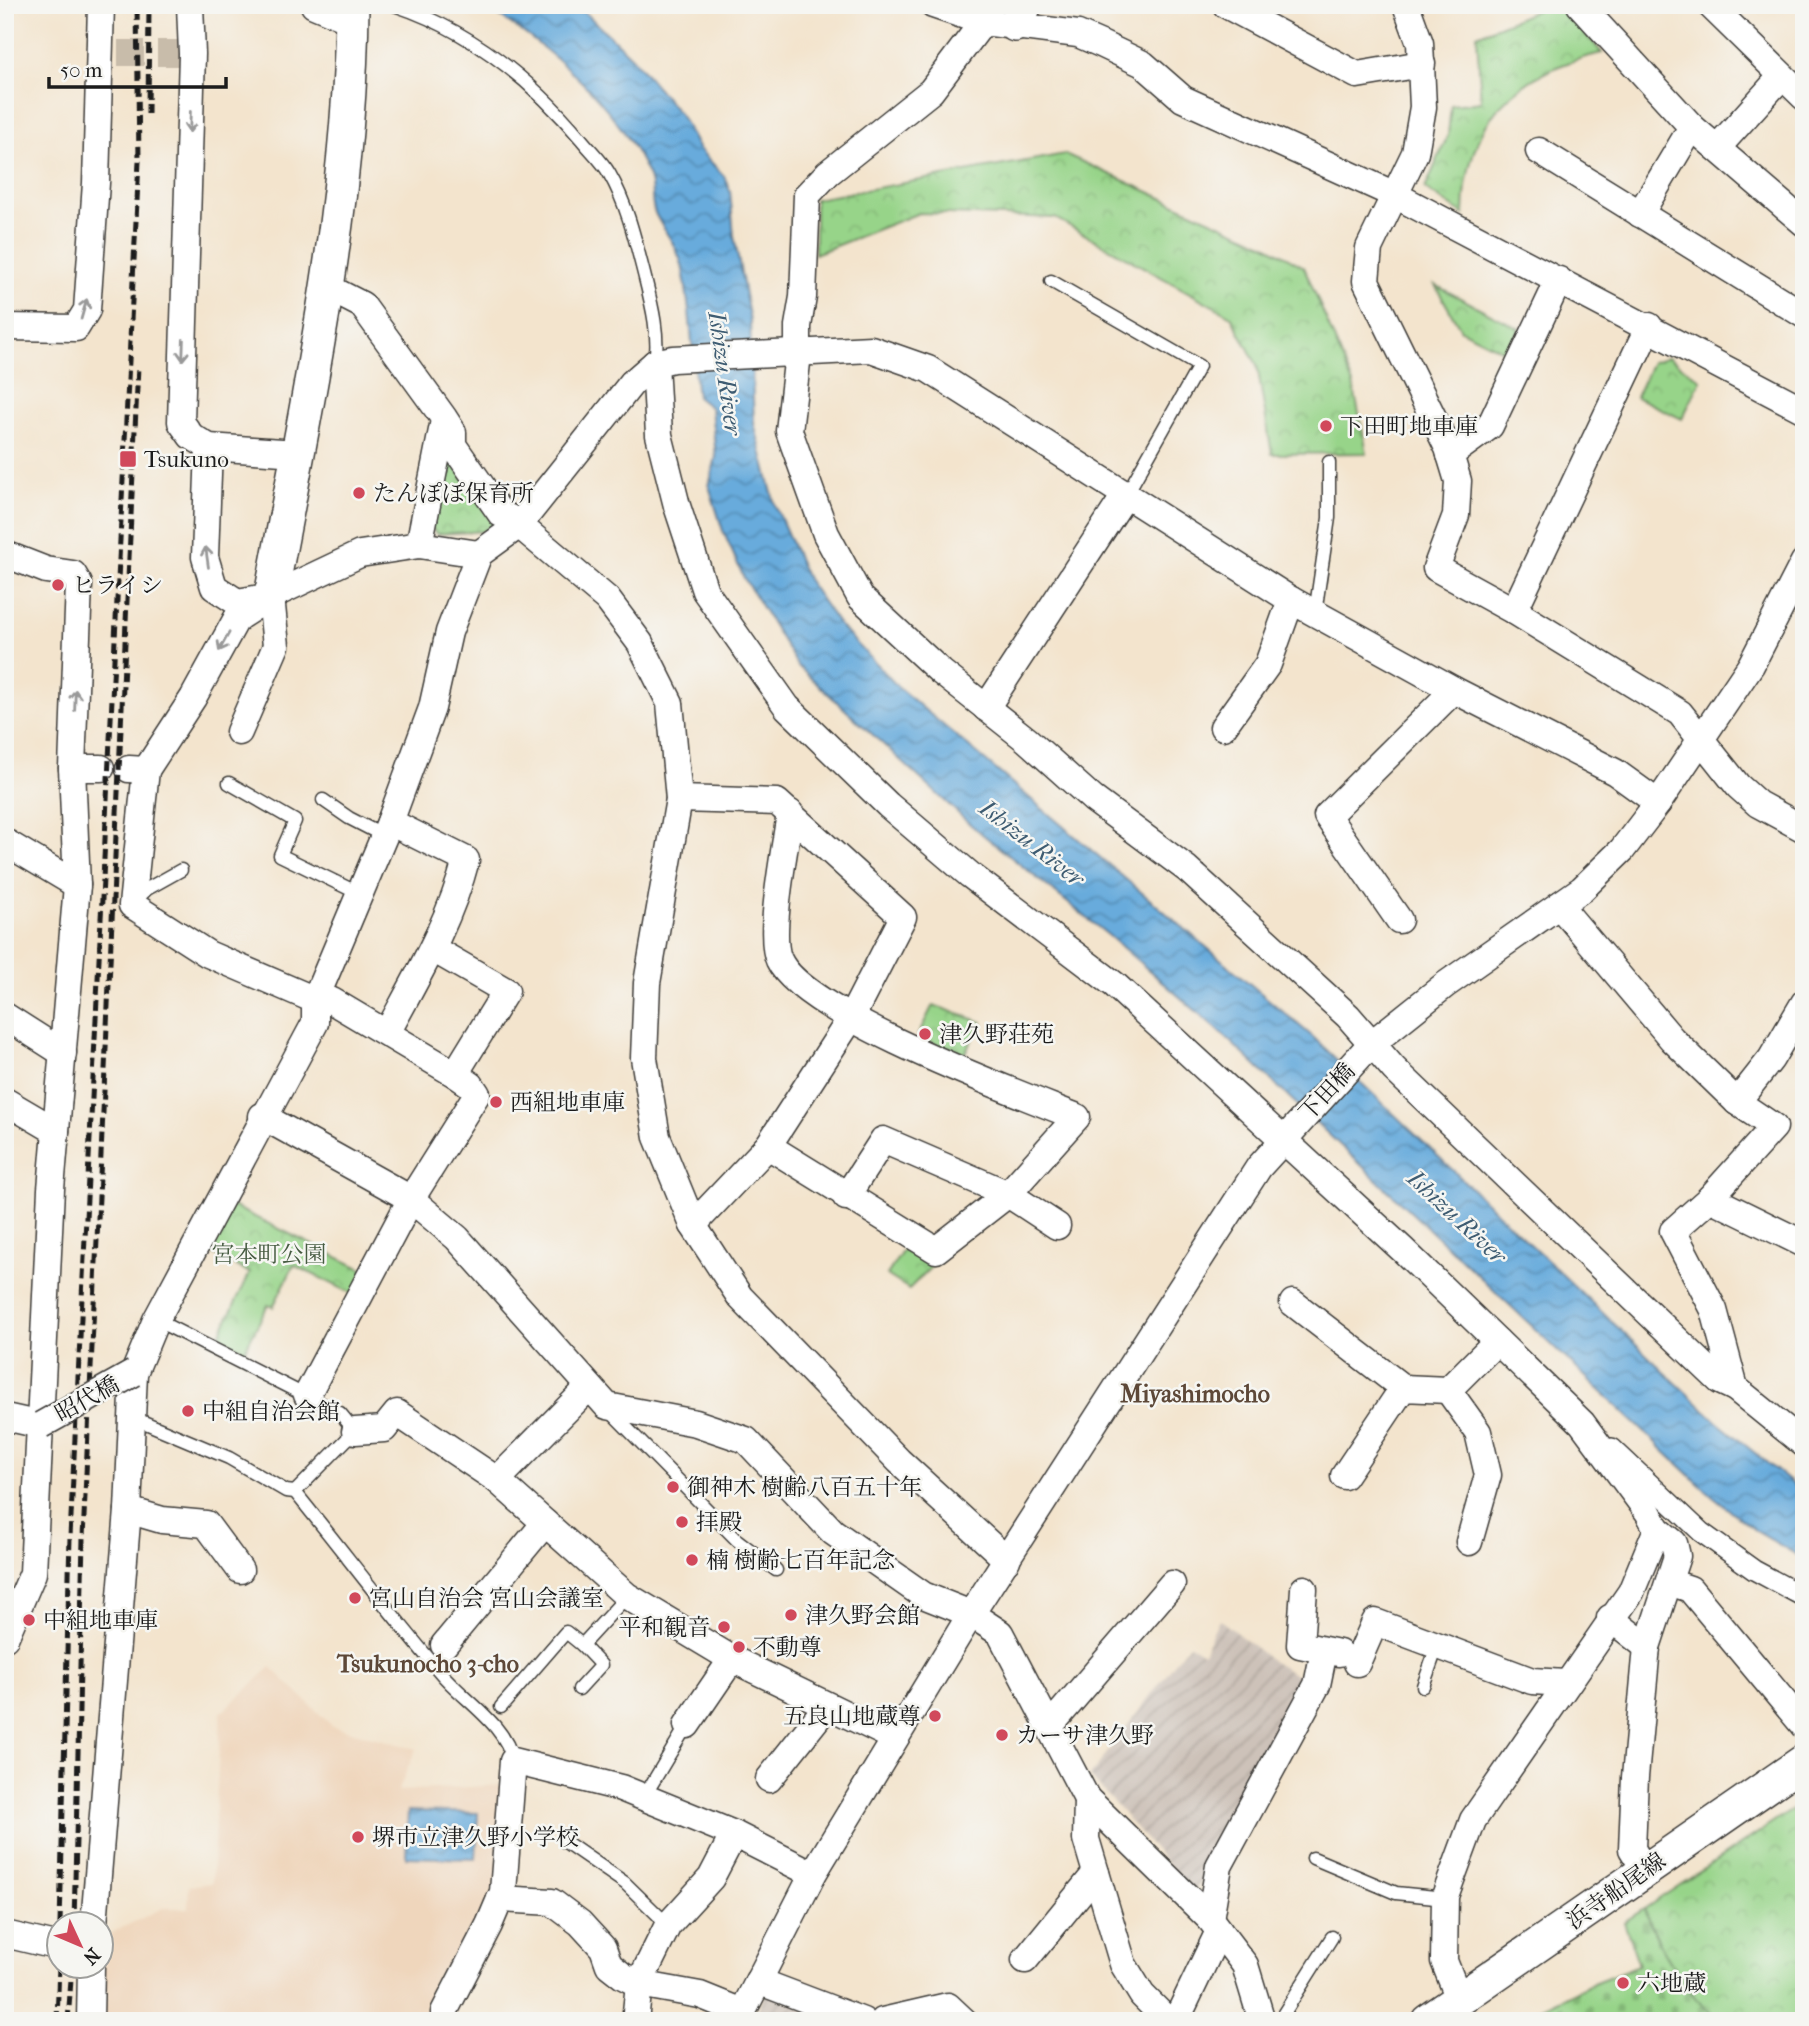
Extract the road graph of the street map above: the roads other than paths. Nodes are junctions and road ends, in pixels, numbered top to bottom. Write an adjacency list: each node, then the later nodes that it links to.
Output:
1 (101, 5): 26 (street, one-way to 1)
2 (190, 5): 31 (street, one-way to 31)
3 (314, 5): 10 (street)
4 (394, 5): 28 (lane)
5 (933, 5): 11 (street)
6 (1226, 5): 12 (street)
7 (1406, 5): 12 (street)
8 (1580, 5): 15 (street)
9 (1710, 5): 13 (street)
10 (352, 13): 23 (street)
11 (1008, 17): 18 (street); 27 (street)
12 (1422, 64): 18 (street)
13 (1782, 76): 14 (street); 16 (street)
14 (1804, 97)
15 (1692, 127): 16 (street); 19 (street)
16 (1717, 148): 20 (street)
17 (1539, 151): 19 (street)
18 (1395, 195): 21 (street); 33 (street)
19 (1640, 214): 24 (street)
20 (1804, 223)
21 (1559, 280): 25 (street); 33 (street)
22 (1051, 281): 35 (lane)
23 (327, 287): 30 (street); 32 (street)
24 (1804, 315)
25 (1649, 326): 29 (street); 43 (street)
26 (5, 327)
27 (791, 355): 28 (street); 35 (street); 46 (street)
28 (664, 361): 36 (street); 79 (street)
29 (1804, 410)
30 (450, 432): 36 (street); 37 (street)
31 (209, 447): 32 (street); 41 (street, one-way to 31)
32 (297, 453): 41 (street)
33 (1450, 455): 43 (street)
34 (1329, 463): 44 (lane)
35 (1124, 497): 42 (street); 46 (street)
36 (511, 520): 39 (street); 53 (street)
37 (419, 545): 39 (street); 41 (street)
38 (5, 554): 50 (street, one-way to 38)
39 (479, 554): 57 (street)
40 (1804, 562): 49 (street, 下田橋)
41 (271, 596): 48 (street); 63 (street, one-way to 63)
42 (1291, 600): 44 (street); 47 (street)
43 (1514, 611): 49 (street)
44 (1315, 614): 45 (street)
45 (1454, 690): 55 (street); 65 (street)
46 (986, 708): 72 (street)
47 (1223, 727)
48 (239, 732)
49 (1702, 739): 55 (street, 下田橋); 58 (street)
50 (72, 768): 51 (street); 61 (street)
51 (101, 768)
52 (229, 783): 62 (lane)
53 (679, 799): 56 (street); 85 (street)
54 (323, 800): 57 (lane)
55 (1658, 803): 64 (street, 下田橋)
56 (790, 813): 70 (street); 70 (street)
57 (387, 829): 62 (street); 66 (street)
58 (1804, 830)
59 (5, 842): 61 (street)
60 (181, 870): 63 (lane)
61 (77, 885): 73 (street)
62 (358, 893): 67 (street)
63 (132, 905): 67 (street)
64 (1559, 905): 72 (street, 下田橋); 76 (street)
65 (1399, 920)
66 (433, 949): 71 (street); 74 (street)
67 (315, 1000): 71 (street); 77 (street)
68 (1804, 1003): 76 (street)
69 (5, 1016): 73 (street)
70 (851, 1018): 80 (street); 81 (street)
71 (387, 1033): 74 (street)
72 (1371, 1044): 79 (street, 下田橋); 94 (street)
73 (63, 1053): 78 (street)
74 (455, 1074): 84 (street)
75 (5, 1101): 78 (street)
76 (1737, 1102): 83 (street)
77 (262, 1116): 84 (street); 89 (street)
78 (56, 1131): 101 (street)
79 (1283, 1140): 90 (street); 111 (street, 下田橋)
80 (768, 1146): 82 (street); 85 (street)
81 (1007, 1194): 82 (street); 82 (street); 86 (street)
82 (846, 1197)
83 (1710, 1198): 87 (street); 94 (street)
84 (411, 1199): 92 (street); 96 (street)
85 (693, 1225): 111 (street)
86 (1058, 1226)
87 (1804, 1244)
88 (1293, 1303): 93 (street)
89 (156, 1320): 91 (street); 96 (lane)
90 (1497, 1341): 95 (street); 100 (street)
91 (134, 1373): 99 (street); 101 (street, 昭代橋, bridge)
92 (589, 1387): 97 (street); 105 (street)
93 (1403, 1388): 95 (street); 104 (street)
94 (1735, 1388): 103 (street)
95 (1448, 1390): 110 (street)
96 (307, 1395): 102 (lane)
97 (607, 1406): 113 (lane); 119 (street)
98 (5, 1417): 101 (street)
99 (134, 1418): 106 (lane); 107 (street)
100 (1582, 1423): 109 (street); 118 (street)
101 (41, 1425): 121 (street)
102 (355, 1431): 105 (street); 106 (lane)
103 (1804, 1444)
104 (1344, 1476)
105 (497, 1480): 108 (street)
106 (295, 1492): 137 (lane)
107 (128, 1510): 112 (street); 150 (street)
108 (545, 1523): 117 (street); 123 (street)
109 (1657, 1529): 114 (street); 120 (street)
110 (1469, 1542)
111 (1007, 1560): 119 (street, 下田橋)
112 (240, 1570)
113 (776, 1570)
114 (1669, 1582): 125 (street); 134 (street)
115 (1172, 1584): 135 (street)
116 (1304, 1590): 126 (street)
117 (627, 1596): 124 (lane); 127 (street)
118 (1804, 1597)
119 (971, 1614): 135 (street); 136 (street, 下田橋)
120 (1610, 1618): 125 (street); 128 (street)
121 (5, 1639)
122 (1438, 1643): 126 (street); 128 (street); 129 (lane)
123 (444, 1645)
124 (582, 1645): 130 (lane); 132 (lane)
125 (1647, 1647): 145 (street)
126 (1341, 1656): 152 (street)
127 (732, 1659): 131 (street); 133 (street)
128 (1565, 1684): 148 (street)
129 (1423, 1686)
130 (579, 1689)
131 (827, 1706): 136 (street); 139 (street)
132 (500, 1707)
133 (687, 1725): 140 (lane)
134 (1804, 1726)
135 (1049, 1727): 141 (street)
136 (895, 1738): 147 (street, 下田橋)
137 (513, 1761): 140 (street); 149 (street)
138 (1804, 1761): 145 (street, 浜寺船尾線)
139 (769, 1779)
140 (644, 1797): 142 (street)
141 (1087, 1799): 146 (street); 152 (street)
142 (734, 1834): 147 (street); 151 (street)
143 (564, 1841): 151 (lane)
144 (1314, 1858): 148 (lane)
145 (1645, 1870): 160 (street, 浜寺船尾線)
146 (1096, 1873): 156 (street); 168 (street)
147 (813, 1874): 158 (street, 下田橋)
148 (1445, 1898): 160 (street)
149 (499, 1899): 159 (street); 163 (street)
150 (95, 1910)
151 (668, 1925): 159 (street)
152 (1215, 1925): 169 (street); 170 (street)
153 (5, 1934): 155 (street)
154 (1332, 1937): 171 (lane)
155 (46, 1944)
156 (1025, 1960)
157 (91, 1980): 162 (street)
158 (758, 1981): 161 (street, 下田橋); 165 (street)
159 (639, 1983): 161 (street); 164 (street)
160 (1459, 1999): 172 (street, 浜寺船尾線)
161 (740, 2017)
162 (90, 2021)
163 (445, 2021)
164 (635, 2021)
165 (863, 2021)
166 (883, 2021): 167 (street)
167 (964, 2021)
168 (1168, 2021)
169 (1176, 2021)
170 (1262, 2021)
171 (1279, 2021)
172 (1428, 2021)

